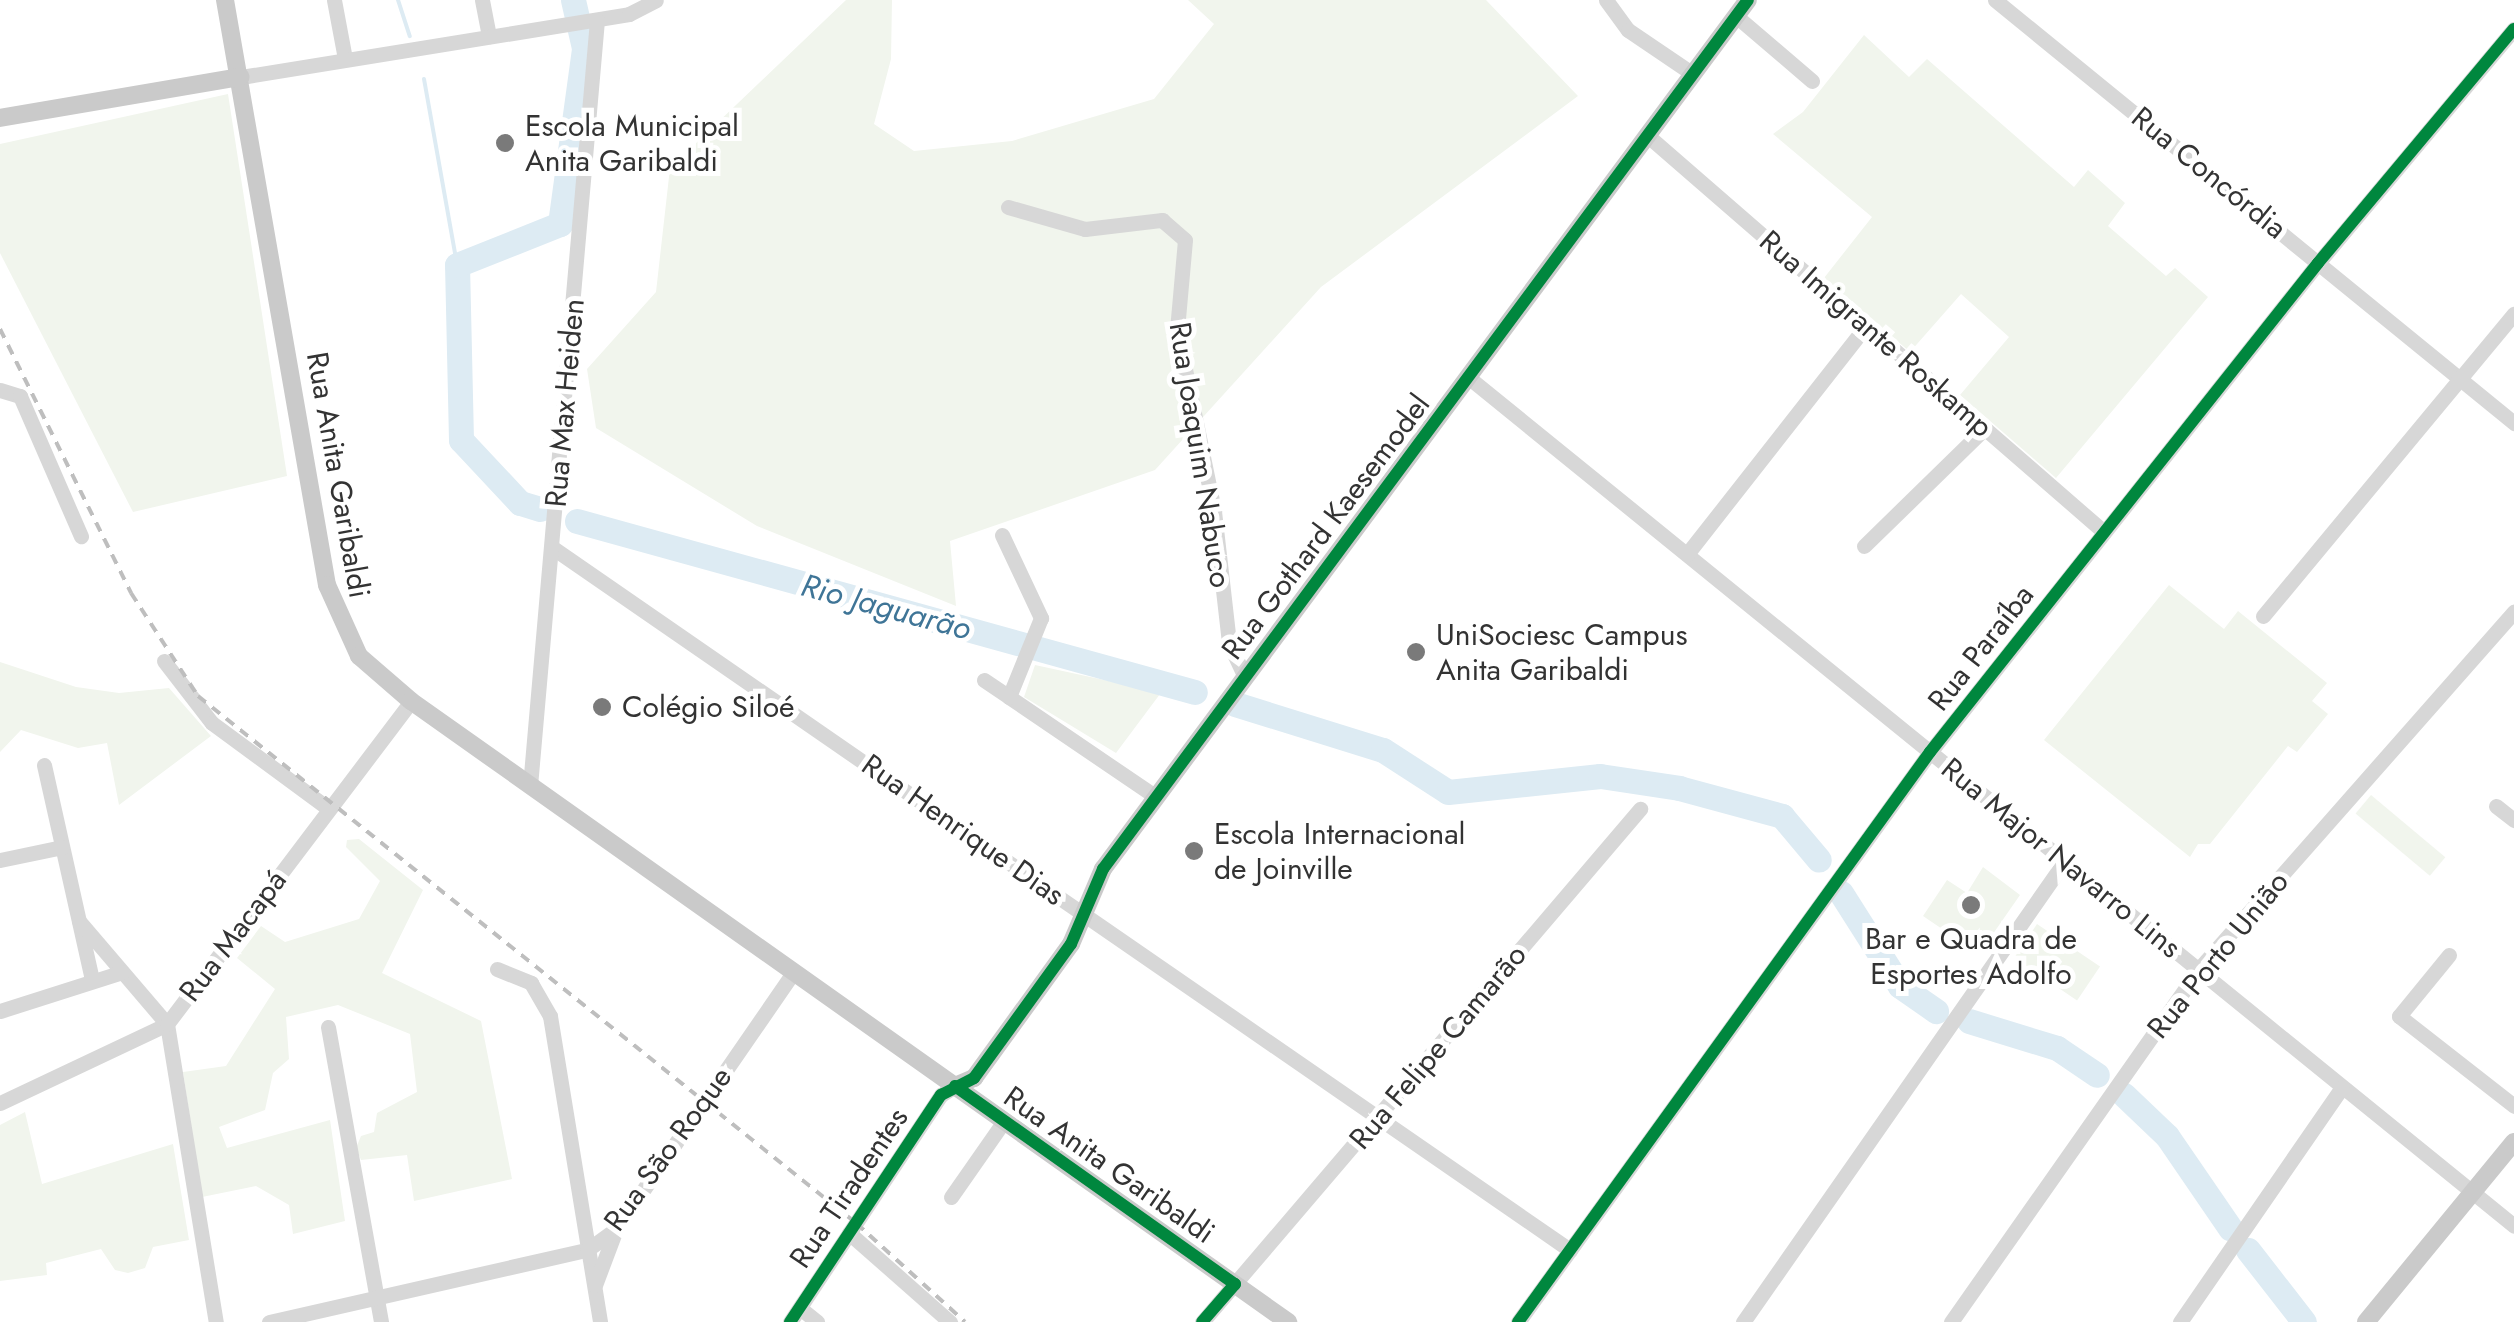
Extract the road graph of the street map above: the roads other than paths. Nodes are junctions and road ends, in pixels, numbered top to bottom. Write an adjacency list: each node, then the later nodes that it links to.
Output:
1 (225, 0): 15 (main road, Rua Anita Garibaldi)
2 (334, 0): 13 (street)
3 (482, 0): 12 (street)
4 (656, 0): 10 (street)
5 (1606, 0): 14 (street)
6 (1748, 0): 9 (main road, Rua Gothard Kaesemodel)
7 (1995, 0): 8 (street, Rua Concórdia)
8 (2014, 5): 20 (street, Rua Concórdia)
9 (1736, 16): 14 (main road, Rua Gothard Kaesemodel); 16 (street)
10 (590, 21): 12 (street); 32 (street, Rua Max Heiden)
11 (2514, 29): 20 (street, Rua Paraíba)
12 (489, 36): 13 (street)
13 (345, 60): 15 (street)
14 (1693, 74): 18 (main road, Rua Gothard Kaesemodel)
15 (241, 77): 17 (main road); 40 (main road, Rua Anita Garibaldi)
16 (1812, 82)
17 (0, 118)
18 (1648, 136): 22 (street, Rua Imigrante Roskamp); 23 (main road, Rua Gothard Kaesemodel)
19 (1008, 207): 37 (street, Rua Joaquim Nabuco)
20 (2318, 263): 24 (street, Rua Concórdia); 28 (street, Rua Paraíba)
21 (2514, 314): 24 (street)
22 (1866, 326): 27 (street, Rua Imigrante Roskamp); 33 (street)
23 (1468, 377): 33 (street, Rua Major Navarro Lins); 37 (main road, Rua Gothard Kaesemodel)
24 (2460, 379): 26 (street, Rua Concórdia); 35 (street)
25 (0, 390): 30 (street)
26 (2514, 423)
27 (1984, 429): 28 (street, Rua Imigrante Roskamp); 31 (street)
28 (2104, 532): 41 (street, Rua Paraíba)
29 (1002, 535): 39 (street)
30 (81, 536)
31 (1864, 546)
32 (553, 548): 43 (street, Rua Max Heiden); 52 (street, Rua Henrique Dias)
33 (1687, 554): 41 (street, Rua Major Navarro Lins)
34 (2514, 612): 56 (street, Rua Porto União)
35 (2264, 616)
36 (164, 661): 46 (street)
37 (1245, 678): 44 (main road, Rua Gothard Kaesemodel)
38 (984, 680): 39 (street)
39 (1009, 696): 44 (street)
40 (410, 701): 43 (main road, Rua Anita Garibaldi); 46 (street, Rua Macapá)
41 (1930, 752): 51 (street, Rua Major Navarro Lins); 76 (street, Rua Paraíba)
42 (44, 765): 49 (street)
43 (530, 786): 58 (main road, Rua Anita Garibaldi)
44 (1156, 797): 52 (main road, Rua Gothard Kaesemodel)
45 (2496, 806): 48 (street)
46 (329, 809): 61 (street, Rua Macapá)
47 (1640, 810): 67 (street, Rua Felipe Camarão)
48 (2514, 820)
49 (62, 847): 50 (street); 53 (street)
50 (0, 860)
51 (2064, 861): 56 (street, Rua Major Navarro Lins); 91 (street)
52 (1082, 912): 63 (main road, Rua Gothard Kaesemodel); 67 (street, Rua Henrique Dias)
53 (78, 921): 57 (street); 59 (street)
54 (2449, 955): 66 (street)
55 (497, 969): 75 (street)
56 (2198, 970): 64 (street, Rua Major Navarro Lins); 92 (street, Rua Porto União)
57 (122, 972): 59 (street); 61 (street)
58 (792, 973): 63 (main road, Rua Anita Garibaldi); 73 (street, Rua São Roque)
59 (92, 980): 60 (street)
60 (0, 1011)
61 (166, 1024): 65 (street, Rua Macapá); 81 (street)
62 (328, 1028): 79 (street)
63 (954, 1086): 68 (main road, Rua Anita Garibaldi); 74 (street, Rua Tiradentes)
64 (2342, 1087): 70 (street, Rua Major Navarro Lins); 93 (street)
65 (0, 1104)
66 (2514, 1106)
67 (1378, 1117): 76 (street, Rua Henrique Dias); 77 (street, Rua Felipe Camarão)
68 (1004, 1121): 71 (street); 77 (main road, Rua Anita Garibaldi)
69 (2514, 1142): 70 (main road)
70 (2472, 1193): 72 (street, Rua Major Navarro Lins); 94 (main road)
71 (951, 1197)
72 (2514, 1226)
73 (617, 1228): 75 (street, Rua São Roque); 78 (street)
74 (849, 1234): 80 (street, Rua Tiradentes); 87 (street)
75 (587, 1250): 78 (street); 79 (street, Rua São Roque)
76 (1570, 1250): 90 (street, Rua Paraíba)
77 (1235, 1284): 88 (street, Rua Felipe Camarão); 89 (main road, Rua Anita Garibaldi)
78 (594, 1292): 84 (street)
79 (377, 1298): 82 (street, Rua São Roque); 83 (street)
80 (800, 1308): 85 (street, Rua Tiradentes); 86 (street)
81 (216, 1322)
82 (269, 1322)
83 (381, 1322)
84 (600, 1322)
85 (790, 1322)
86 (818, 1322)
87 (950, 1322)
88 (1202, 1322)
89 (1288, 1322)
90 (1518, 1322)
91 (1743, 1322)
92 (1952, 1322)
93 (2180, 1322)
94 (2366, 1322)

